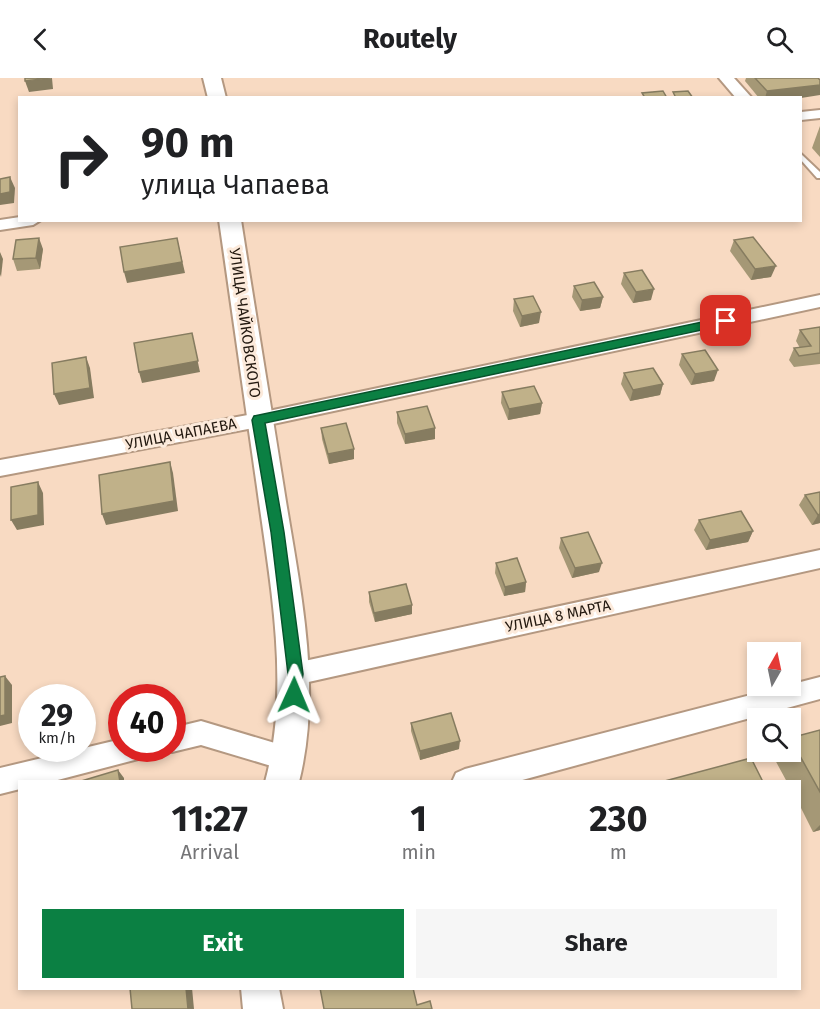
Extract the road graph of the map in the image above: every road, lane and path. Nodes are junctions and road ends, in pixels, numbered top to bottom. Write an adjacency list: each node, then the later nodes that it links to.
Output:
1 (212, 78): 3 (street)
2 (726, 78): 4 (street)
3 (216, 96)
4 (743, 96)
5 (820, 114): 6 (street)
6 (802, 116)
7 (802, 157): 8 (lane)
8 (820, 176)
9 (20, 222): 11 (street)
10 (230, 222): 13 (street, УЛИЦА ЧАЙКОВСКОГО)
11 (0, 225)
12 (820, 302): 13 (street, УЛИЦА ЧАПАЕВА)
13 (259, 420): 14 (street, УЛИЦА ЧАПАЕВА); 16 (street, УЛИЦА ЧАЙКОВСКОГО)
14 (0, 468)
15 (820, 559): 16 (street, УЛИЦА 8 МАРТА)
16 (295, 674): 20 (street, УЛИЦА ЧАЙКОВСКОГО)
17 (820, 688): 21 (street)
18 (186, 737): 20 (street)
19 (108, 755): 22 (street)
20 (285, 770)
21 (473, 780)
22 (0, 781)
23 (260, 990): 24 (street)
24 (263, 1009)

